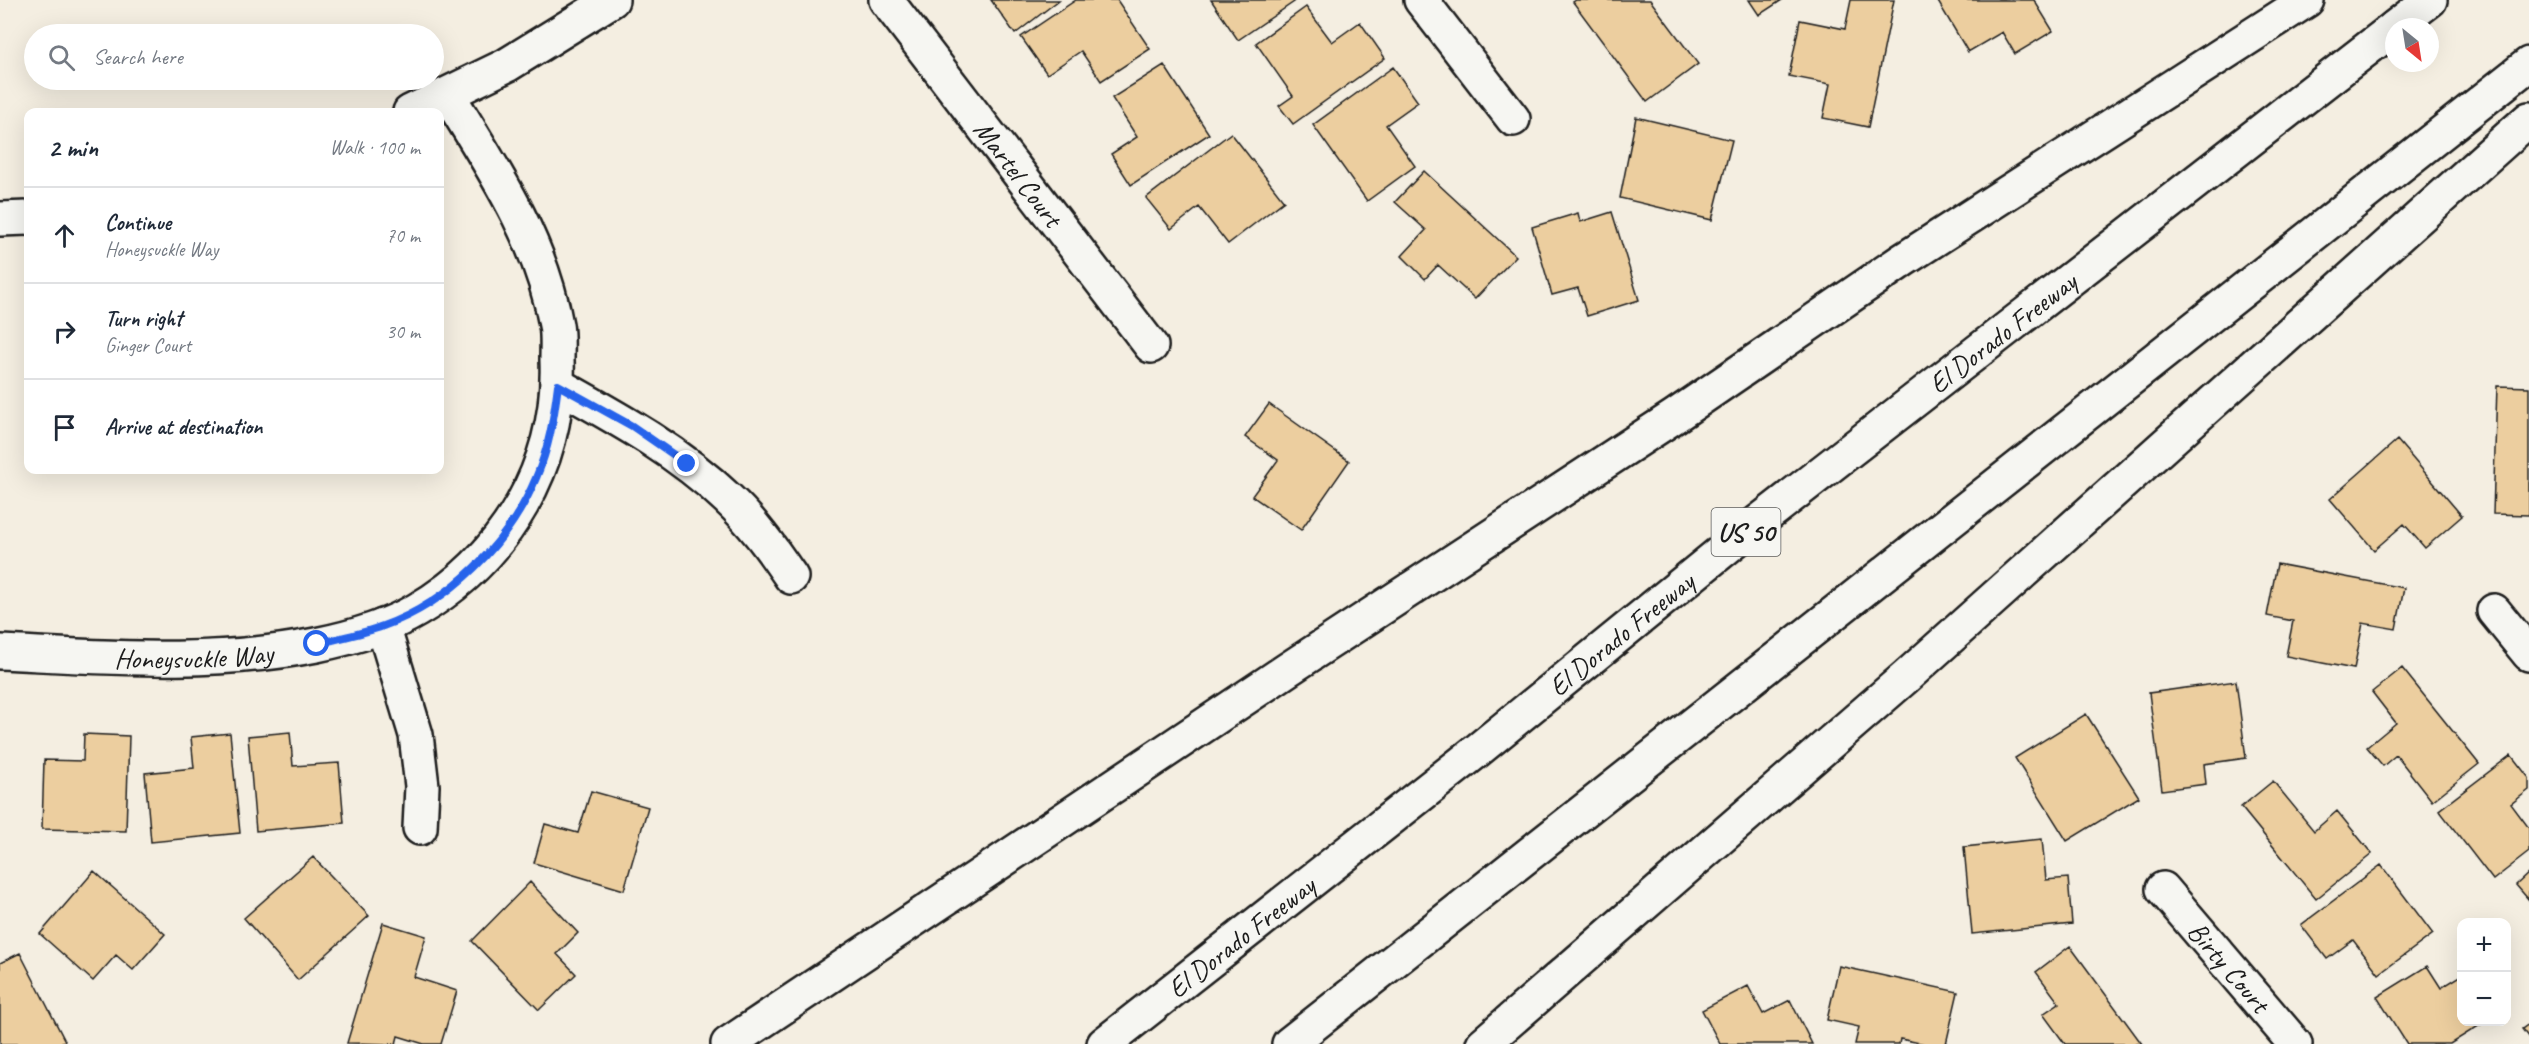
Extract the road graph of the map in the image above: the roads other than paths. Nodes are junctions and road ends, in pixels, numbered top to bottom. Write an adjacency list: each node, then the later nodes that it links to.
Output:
1 (612, 0): 9 (main road)
2 (886, 0): 15 (main road, Martel Court)
3 (1421, 0): 11 (main road)
4 (2307, 0): 24 (main road)
5 (2430, 0): 6 (main road, El Dorado Freeway / US 50)
6 (2406, 18)
7 (2385, 34): 25 (main road, El Dorado Freeway / US 50)
8 (2529, 64): 26 (main road)
9 (448, 95): 10 (main road); 16 (main road, Honeysuckle Way)
10 (419, 108)
11 (1513, 119)
12 (2529, 119): 27 (main road)
13 (24, 218): 14 (main road)
14 (0, 219)
15 (1151, 346)
16 (558, 385): 17 (main road); 19 (main road, Honeysuckle Way)
17 (791, 577)
18 (2494, 611): 21 (main road)
19 (383, 626): 20 (main road, Honeysuckle Way); 22 (main road)
20 (0, 652)
21 (2529, 654)
22 (420, 828)
23 (2163, 890): 28 (main road, Birty Court)
24 (728, 1044)
25 (1104, 1044)
26 (1289, 1044)
27 (1483, 1044)
28 (2295, 1044)

